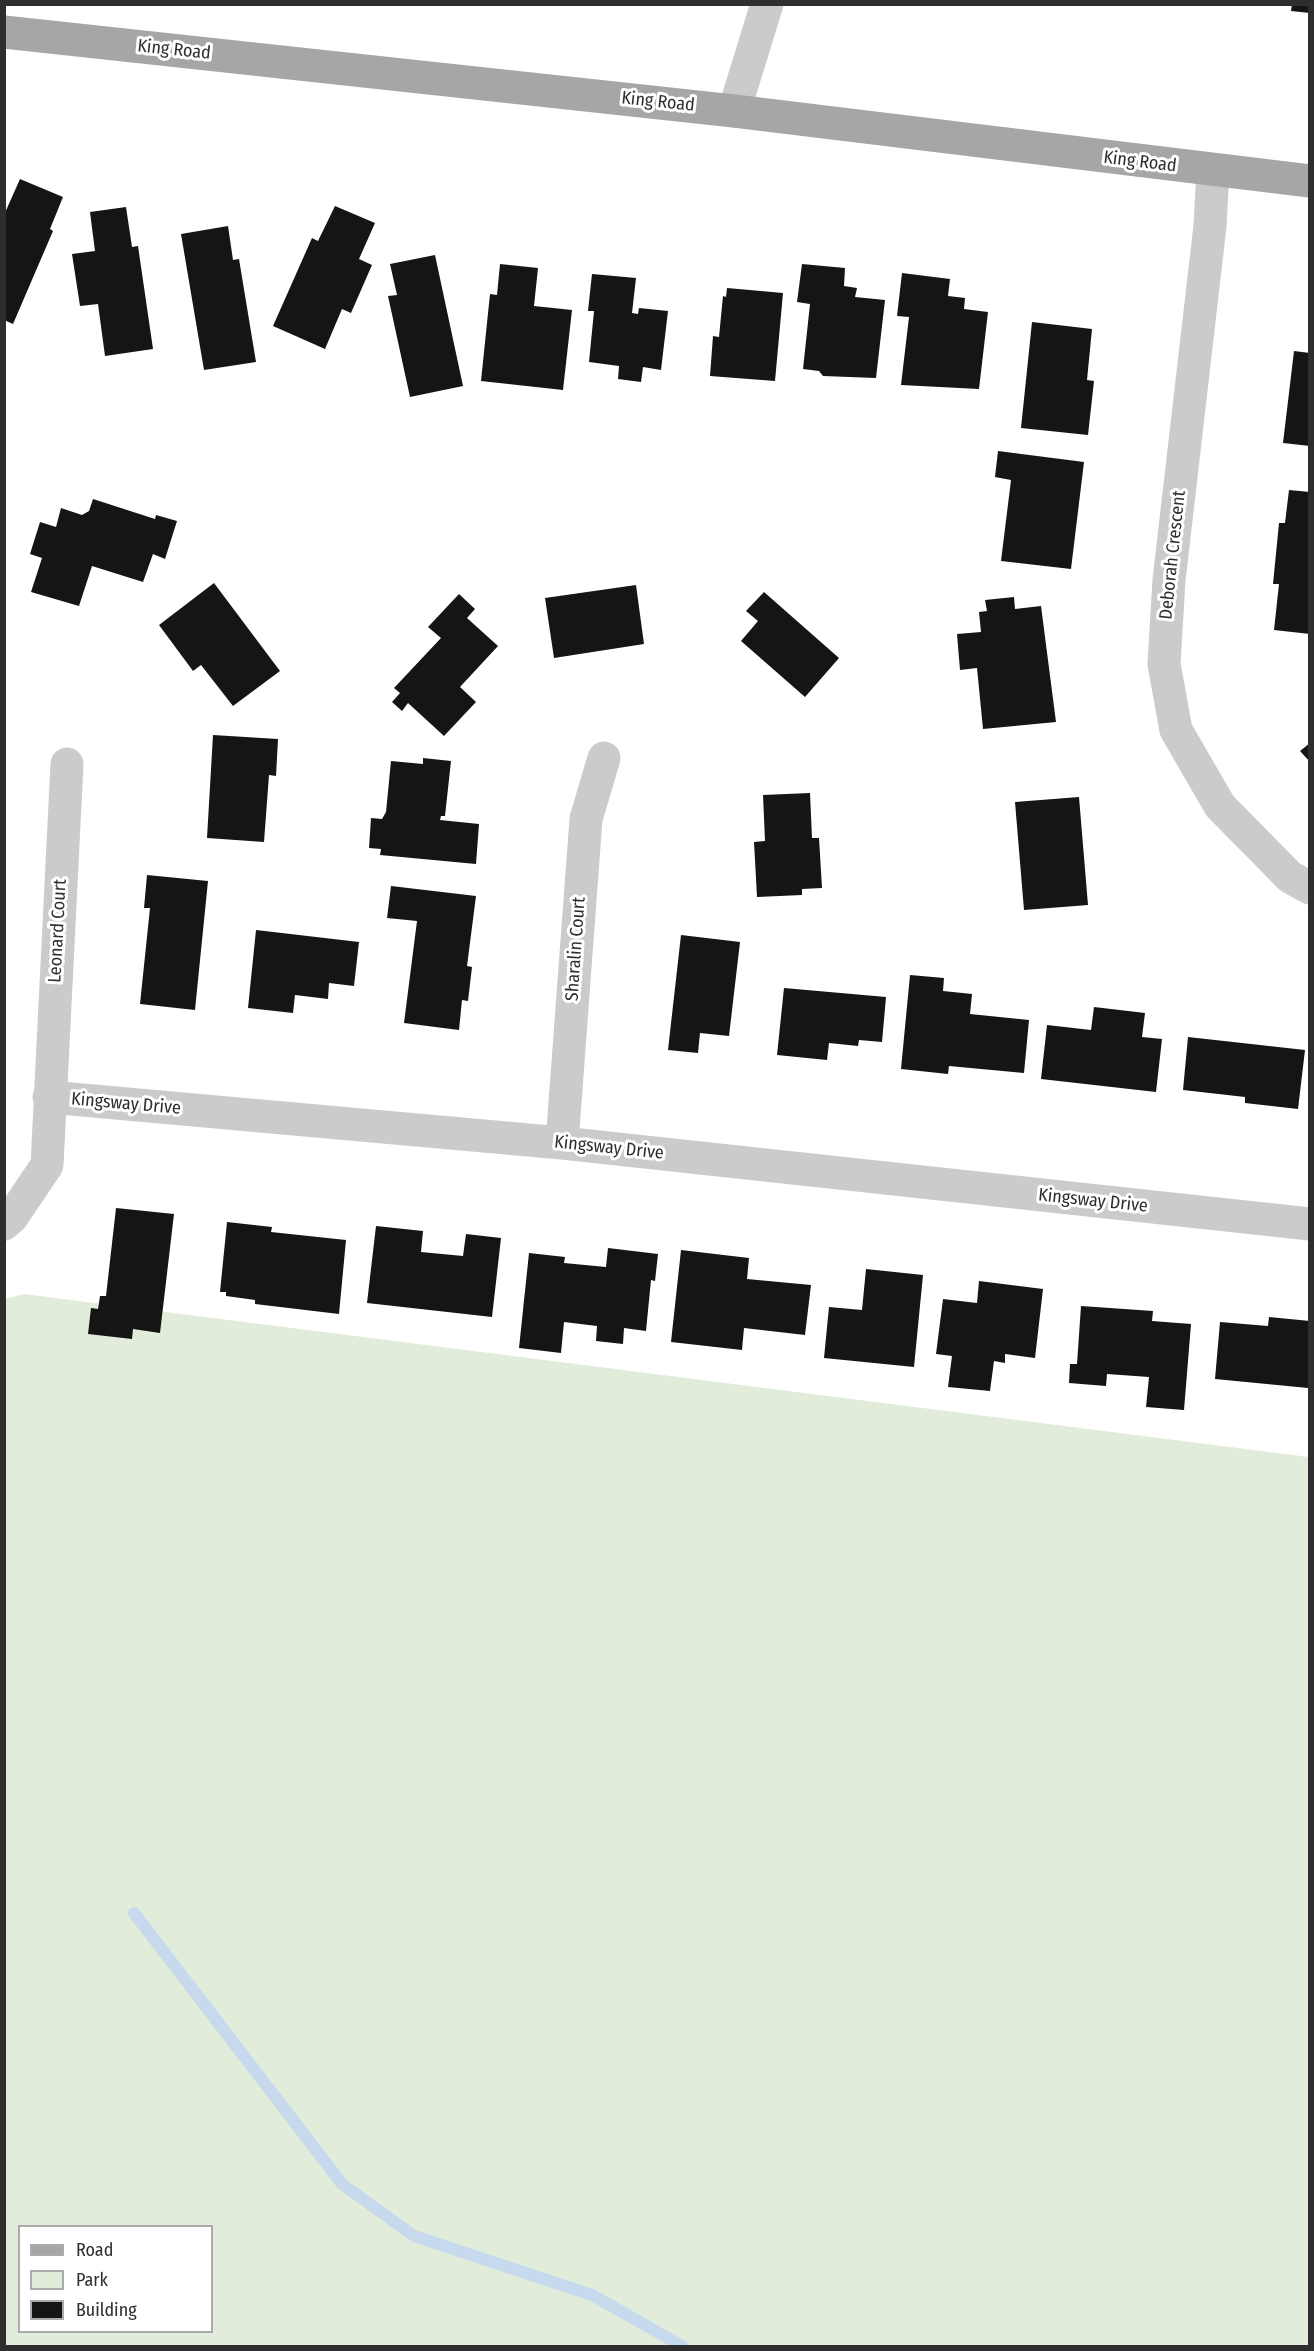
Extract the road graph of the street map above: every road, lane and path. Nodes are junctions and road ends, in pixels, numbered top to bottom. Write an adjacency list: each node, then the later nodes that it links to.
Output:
1 (768, 4): 3 (street)
2 (4, 32): 3 (main road, King Road)
3 (734, 111): 4 (main road, King Road)
4 (1213, 171): 5 (main road, King Road); 8 (street, Deborah Crescent)
5 (1310, 181)
6 (604, 758): 10 (street, Sharalin Court)
7 (68, 764): 9 (street, Leonard Court)
8 (1310, 888)
9 (49, 1097): 10 (street, Kingsway Drive); 11 (street, Kingsway Drive)
10 (562, 1143): 12 (street, Kingsway Drive)
11 (4, 1224)
12 (1310, 1224)

